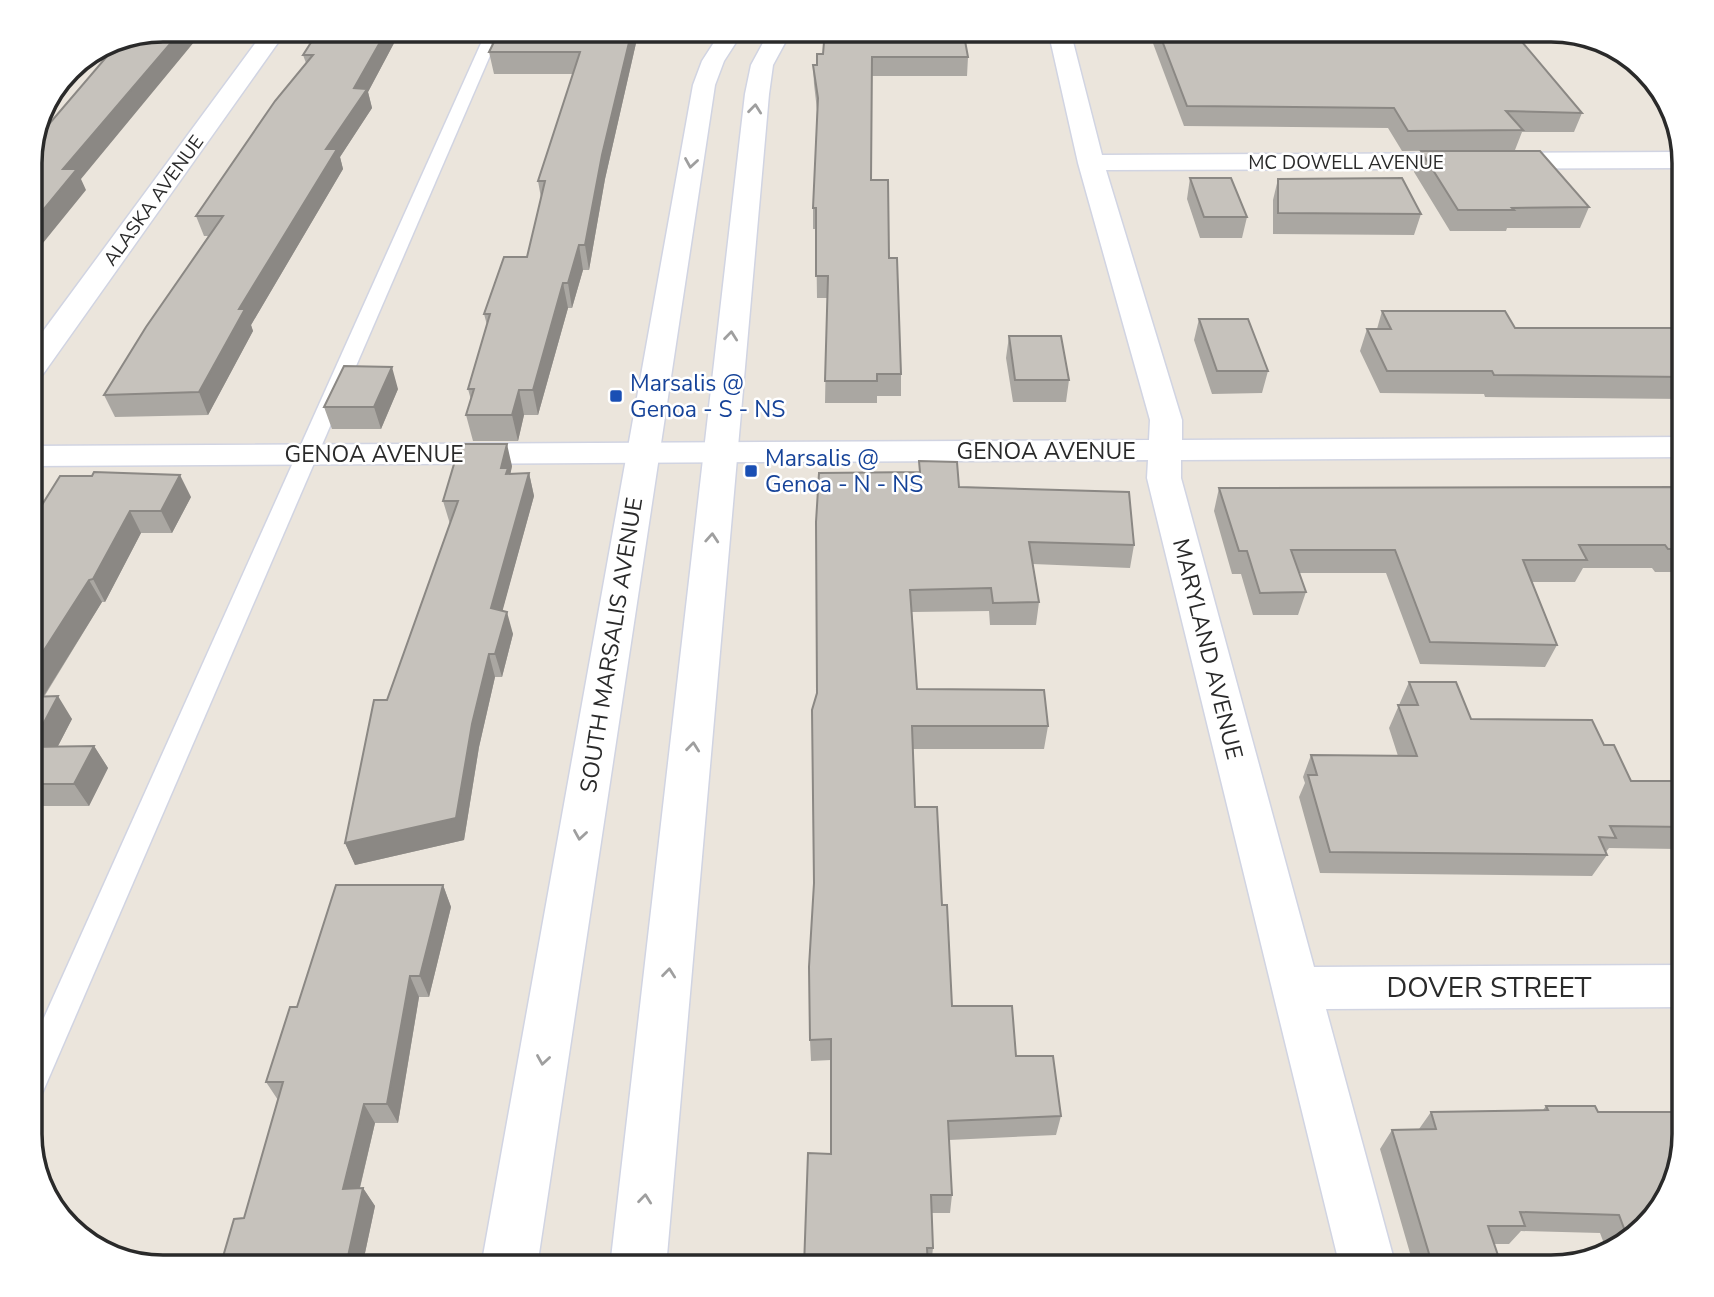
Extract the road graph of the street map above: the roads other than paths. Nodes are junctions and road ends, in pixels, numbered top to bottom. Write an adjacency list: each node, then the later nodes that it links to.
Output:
1 (267, 42): 8 (street, ALASKA AVENUE)
2 (490, 42): 13 (lane)
3 (725, 42): 12 (street, SOUTH MARSALIS AVENUE, one-way to 12)
4 (774, 42): 11 (street, one-way to 4)
5 (1062, 42): 7 (street, MARYLAND AVENUE)
6 (1672, 160): 7 (street, MC DOWELL AVENUE)
7 (1091, 163): 10 (street, MARYLAND AVENUE)
8 (42, 353)
9 (1672, 447): 10 (street, GENOA AVENUE)
10 (1166, 451): 11 (street, GENOA AVENUE); 16 (street, MARYLAND AVENUE)
11 (719, 452): 12 (street, GENOA AVENUE); 19 (street, one-way to 11)
12 (642, 453): 13 (street, GENOA AVENUE); 18 (street, SOUTH MARSALIS AVENUE, one-way to 18)
13 (309, 455): 14 (street, GENOA AVENUE); 17 (lane)
14 (42, 456)
15 (1672, 986): 16 (street, DOVER STREET)
16 (1295, 988): 20 (street, MARYLAND AVENUE)
17 (42, 1058)
18 (511, 1255)
19 (639, 1255)
20 (1365, 1255)

